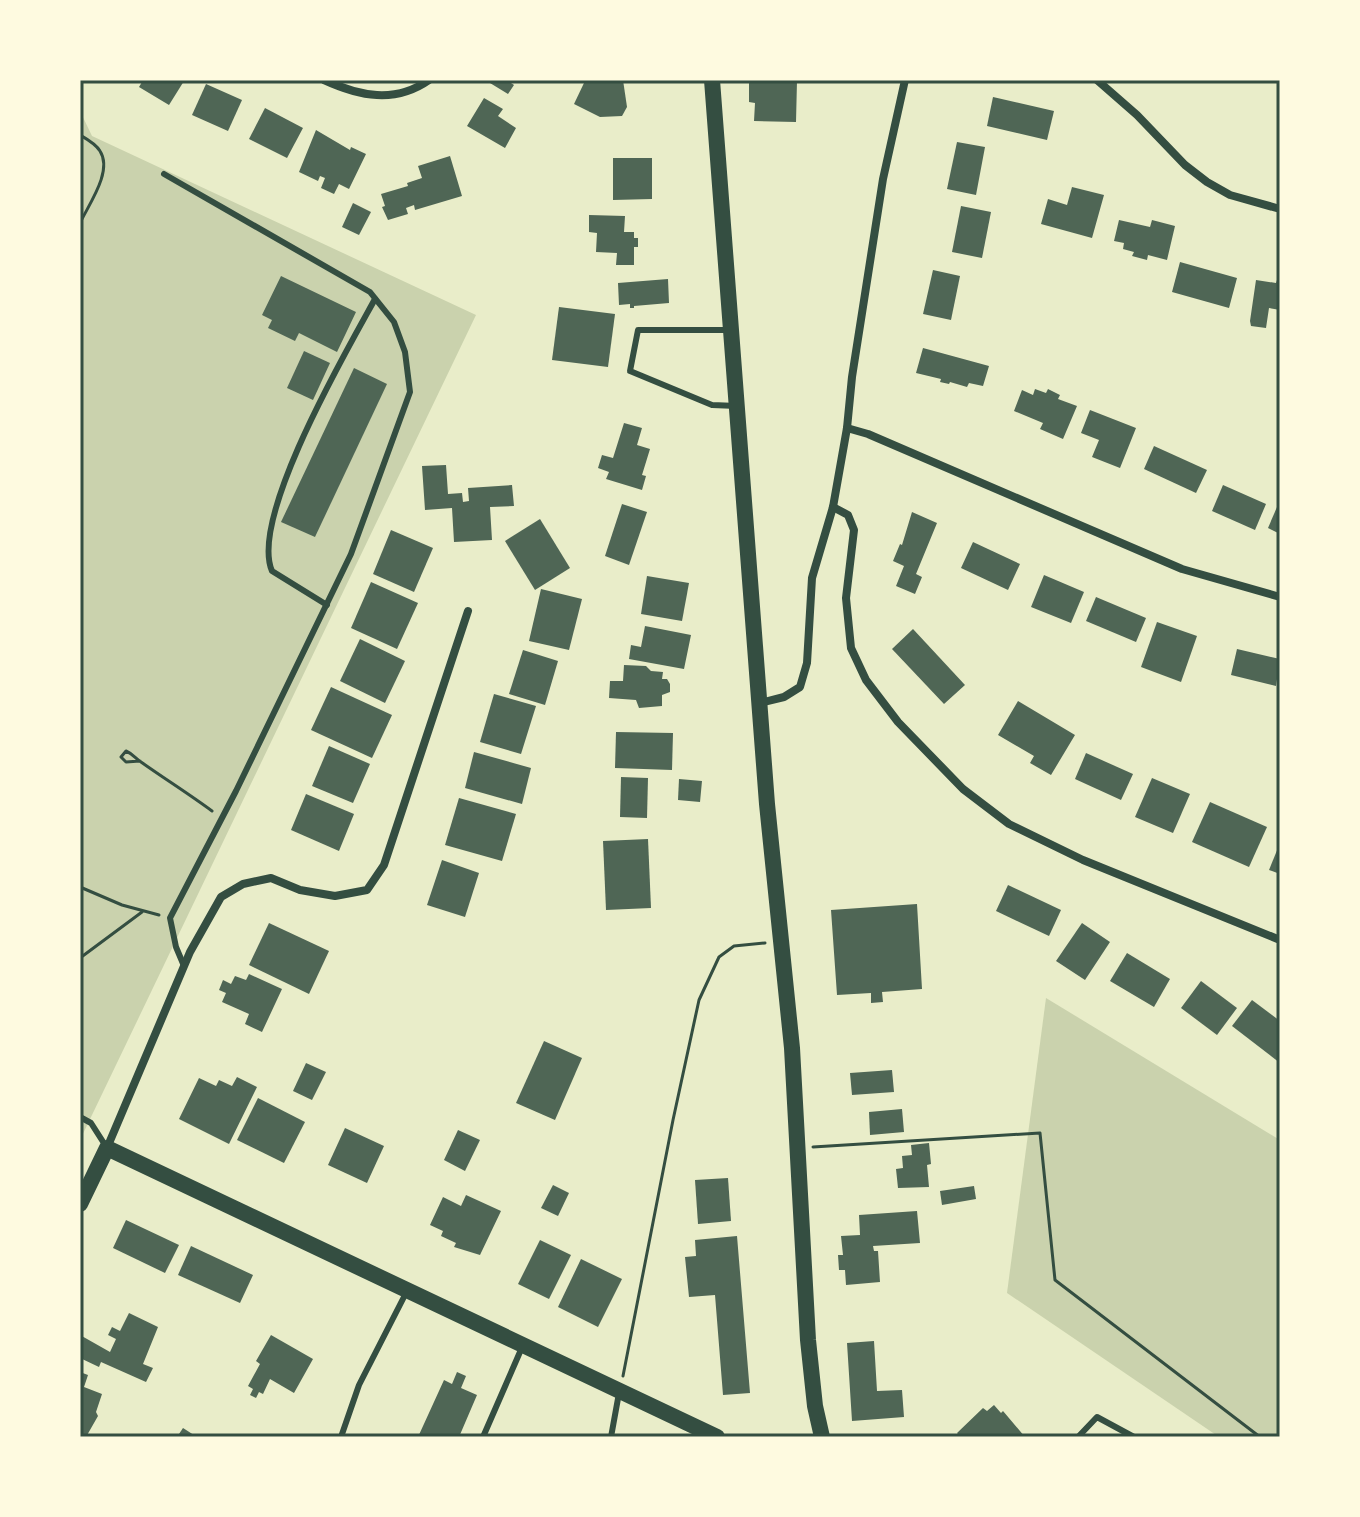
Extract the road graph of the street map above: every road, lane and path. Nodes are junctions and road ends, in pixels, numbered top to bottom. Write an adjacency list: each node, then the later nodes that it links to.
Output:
1 (324, 80): 2 (street)
2 (429, 80)
3 (712, 80): 11 (main road)
4 (905, 80): 13 (street)
5 (1097, 80): 8 (street)
6 (80, 135): 9 (path)
7 (164, 174): 10 (lane)
8 (1280, 209)
9 (80, 223)
10 (375, 299): 16 (lane); 16 (lane)
11 (731, 330): 12 (main road); 12 (lane)
12 (737, 406): 18 (main road)
13 (847, 428): 14 (street); 15 (street)
14 (833, 507): 18 (street); 24 (street)
15 (1280, 597)
16 (327, 605): 20 (lane)
17 (468, 611): 27 (street)
18 (759, 703): 25 (main road)
19 (140, 761): 20 (path)
20 (222, 818): 23 (lane)
21 (80, 887): 22 (path)
22 (142, 912): 23 (path); 26 (path)
23 (170, 918): 27 (lane)
24 (1280, 940)
25 (781, 941): 30 (main road); 34 (path)
26 (80, 958)
27 (184, 966): 29 (street)
28 (80, 1117): 29 (lane)
29 (107, 1148): 31 (main road); 32 (main road)
30 (797, 1148): 39 (main road); 42 (path)
31 (80, 1204)
32 (407, 1291): 33 (main road); 35 (lane)
33 (523, 1345): 34 (main road); 36 (lane)
34 (620, 1391): 37 (lane); 38 (main road)
35 (341, 1437)
36 (483, 1437)
37 (611, 1437)
38 (717, 1437)
39 (822, 1437)
40 (1078, 1437): 41 (lane)
41 (1134, 1437)
42 (1260, 1437)

